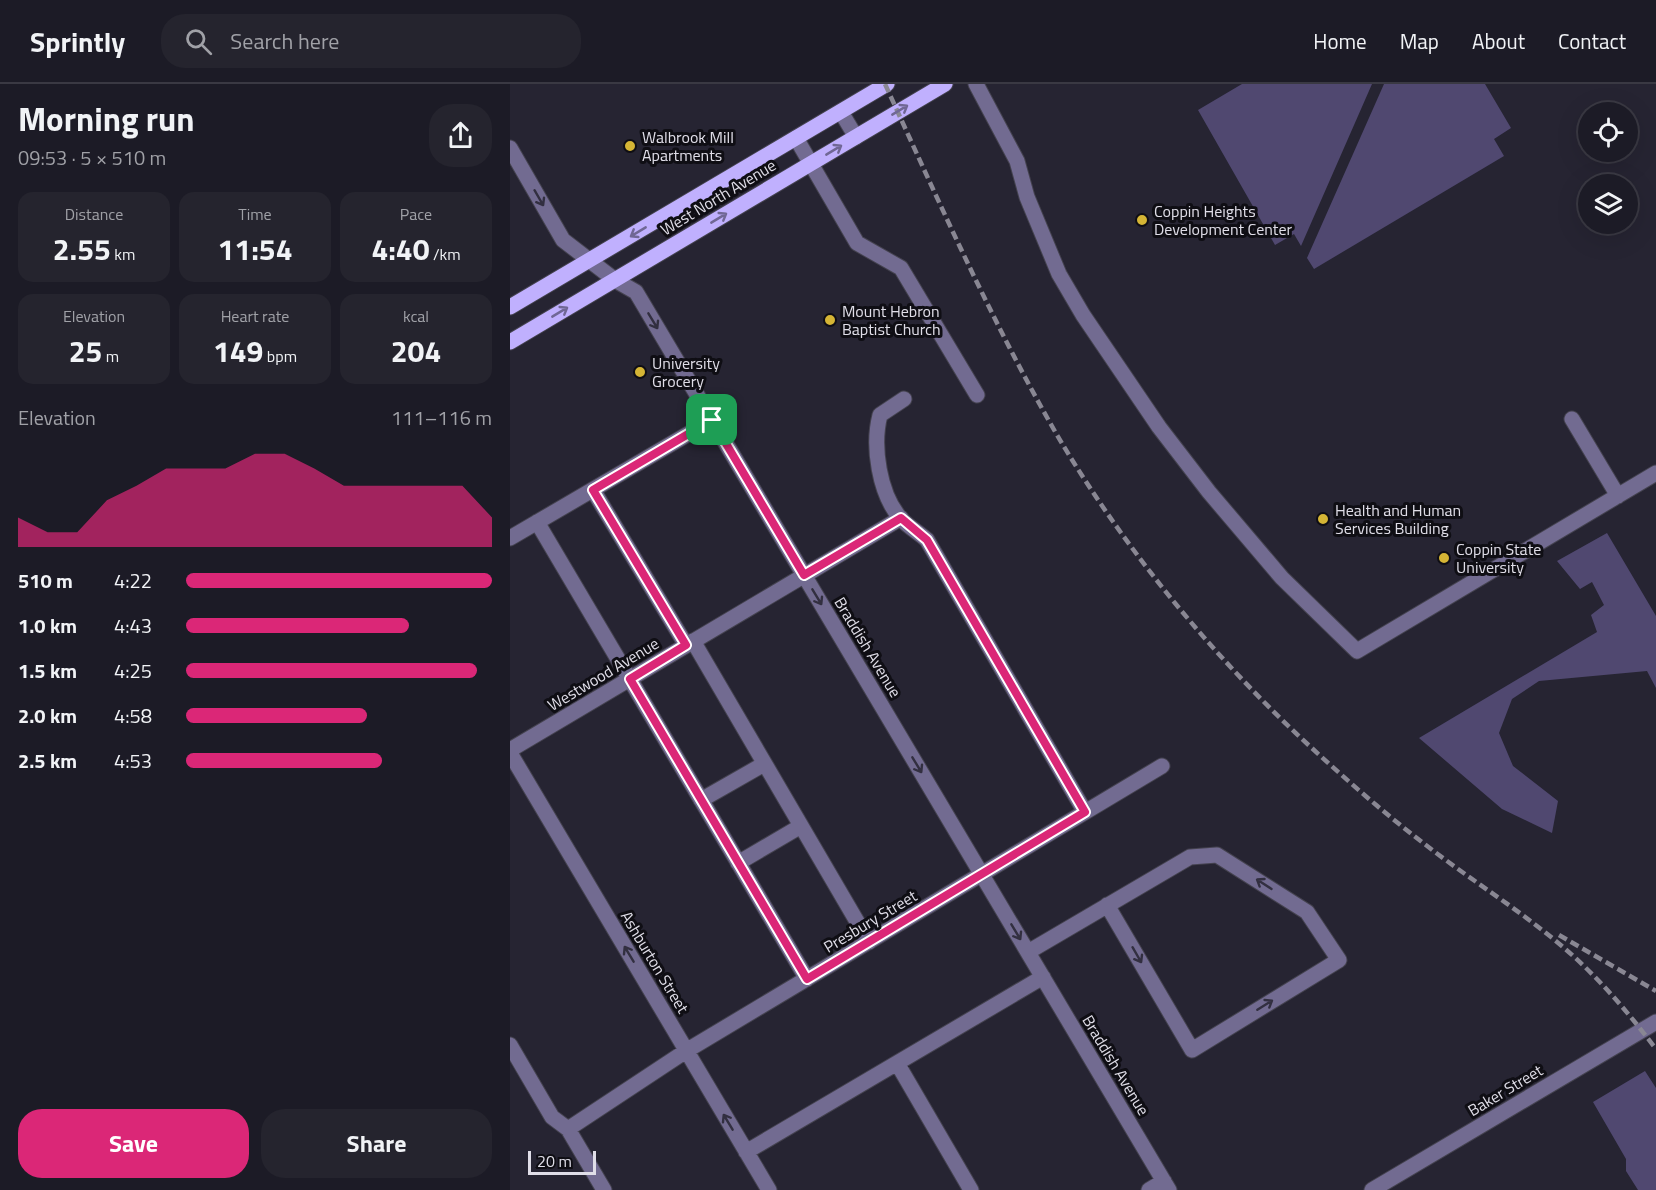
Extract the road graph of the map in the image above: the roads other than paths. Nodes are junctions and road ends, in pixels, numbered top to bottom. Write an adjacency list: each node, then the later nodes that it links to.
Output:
1 (887, 84): 4 (main road, West North Avenue)
2 (945, 84): 5 (main road, West North Avenue, one-way to 2)
3 (976, 84): 19 (street)
4 (841, 112): 5 (street); 6 (main road, West North Avenue)
5 (856, 136): 8 (main road, West North Avenue, one-way to 5)
6 (796, 138): 8 (street); 9 (main road, West North Avenue, one-way to 9)
7 (510, 148): 9 (street, Braddish Avenue, one-way to 9)
8 (811, 163): 10 (main road, West North Avenue, one-way to 8); 13 (street)
9 (591, 260): 10 (street, Braddish Avenue); 11 (main road, West North Avenue)
10 (615, 280): 12 (main road, West North Avenue, one-way to 10); 16 (street, Braddish Avenue, one-way to 16)
11 (510, 308)
12 (510, 342)
13 (977, 395)
14 (904, 399): 20 (street)
15 (1572, 419): 19 (street)
16 (712, 420): 18 (street); 23 (street, Braddish Avenue)
17 (1656, 473): 19 (street)
18 (593, 490): 21 (street); 24 (street)
19 (1618, 496)
20 (901, 518): 23 (street, Westwood Avenue); 31 (street)
21 (537, 522): 22 (street); 25 (street)
22 (510, 538)
23 (804, 575): 24 (street, Westwood Avenue); 34 (street, Braddish Avenue, one-way to 34)
24 (689, 644): 25 (street, Westwood Avenue); 27 (street)
25 (630, 679): 26 (street, Westwood Avenue); 30 (street)
26 (510, 751): 29 (street, Ashburton Street)
27 (764, 764): 30 (street); 32 (street)
28 (1161, 766): 31 (street, Presbury Street)
29 (516, 778): 42 (street, Ashburton Street, one-way to 29)
30 (702, 800): 33 (street)
31 (1085, 812): 34 (street, Presbury Street)
32 (801, 826): 33 (street); 36 (street)
33 (738, 863): 39 (street)
34 (982, 875): 36 (street, Presbury Street); 37 (street, Braddish Avenue, one-way to 37)
35 (1107, 904): 35 (street, one-way to 35); 37 (street)
36 (869, 942): 39 (street, Presbury Street)
37 (1028, 952): 38 (street, Braddish Avenue)
38 (1043, 977): 43 (street); 46 (street, Braddish Avenue)
39 (807, 979): 42 (street, Presbury Street)
40 (1656, 1022): 51 (street, Baker Street)
41 (510, 1045): 44 (street)
42 (686, 1051): 44 (street, Presbury Street); 45 (street, Ashburton Street, one-way to 42)
43 (897, 1063): 45 (street); 49 (street)
44 (568, 1129): 47 (street)
45 (746, 1152): 48 (street, Ashburton Street)
46 (1167, 1186): 50 (street)
47 (604, 1190)
48 (769, 1190)
49 (970, 1190)
50 (1149, 1190)
51 (1372, 1190)

